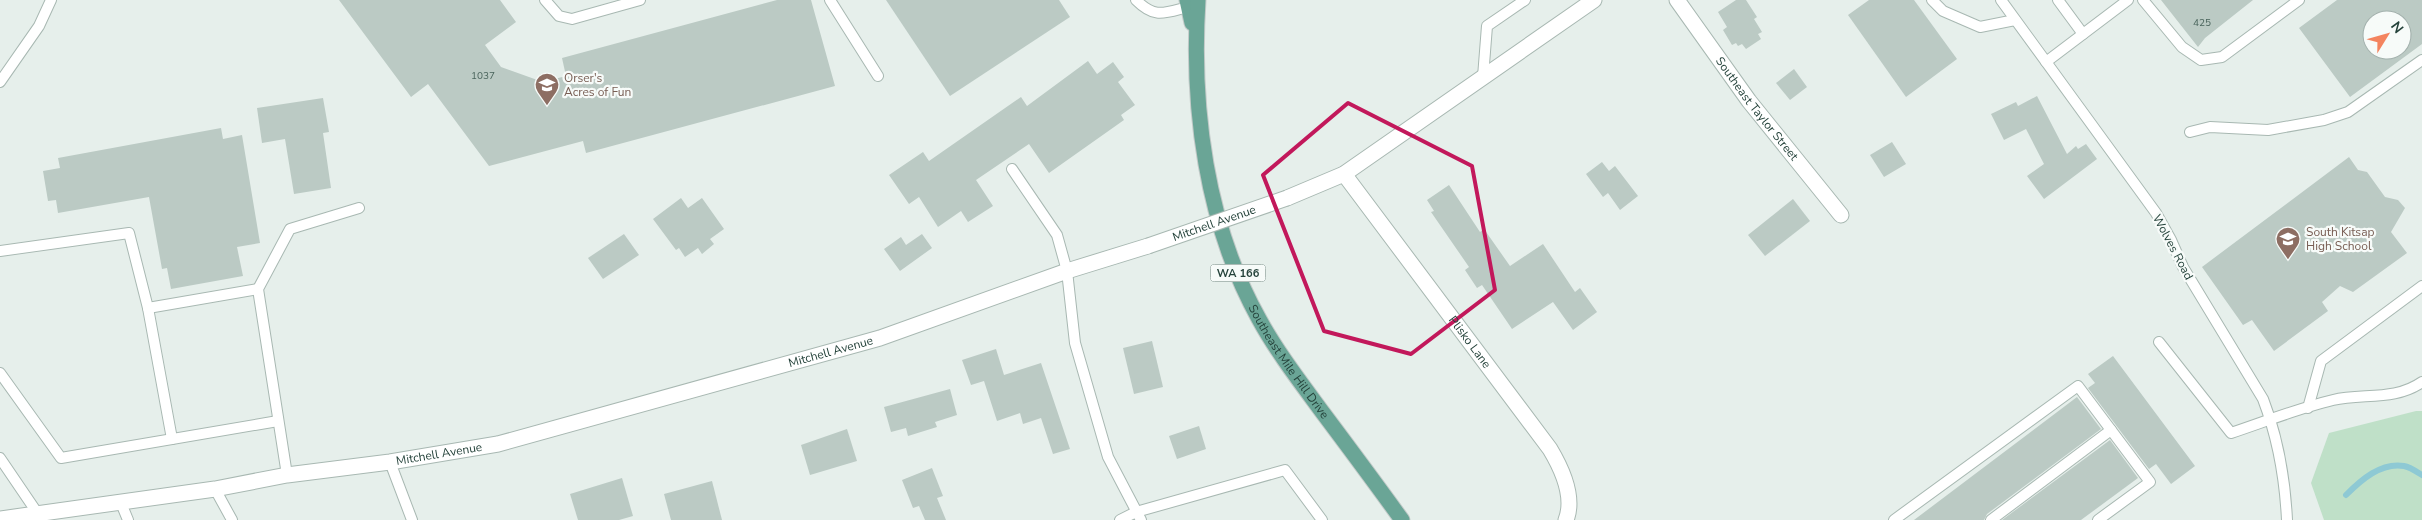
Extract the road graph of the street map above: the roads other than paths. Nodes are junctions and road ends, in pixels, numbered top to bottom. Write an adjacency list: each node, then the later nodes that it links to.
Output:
1 (51, 0): 23 (lane)
2 (546, 0): 3 (lane)
3 (640, 0)
4 (830, 0): 21 (lane)
5 (1136, 0): 15 (lane)
6 (1525, 0): 22 (lane)
7 (1594, 0): 22 (street, Mitchell Avenue)
8 (1677, 0): 28 (street, Southeast Taylor Street)
9 (1932, 0): 17 (lane)
10 (2001, 0): 17 (lane, Wolves Road)
11 (2058, 0): 18 (lane)
12 (2128, 0): 16 (lane)
13 (2142, 0): 14 (lane)
14 (2299, 0)
15 (1191, 2): 55 (main road, Southeast Mile Hill Drive / WA 166)
16 (2114, 4): 18 (lane)
17 (2015, 20): 20 (lane, Wolves Road)
18 (2083, 34): 20 (lane)
19 (2422, 60): 24 (lane)
20 (2046, 62): 38 (lane, Wolves Road)
21 (878, 76)
22 (1483, 77): 26 (street, Mitchell Avenue)
23 (0, 82)
24 (2190, 132)
25 (1012, 169): 30 (lane)
26 (1344, 174): 30 (street, Mitchell Avenue, bridge); 56 (street, Plisko Lane)
27 (359, 208): 32 (lane)
28 (1841, 215)
29 (0, 251): 33 (lane)
30 (1067, 271): 43 (street, Mitchell Avenue); 48 (lane)
31 (2422, 286): 37 (lane)
32 (258, 289): 33 (lane); 39 (lane)
33 (148, 308): 41 (lane)
34 (2159, 342): 38 (lane)
35 (0, 373): 41 (lane)
36 (2422, 382): 37 (lane)
37 (2308, 408): 38 (lane)
38 (2272, 420): 60 (lane, Wolves Road)
39 (278, 421): 41 (lane); 44 (lane)
40 (2111, 430): 57 (lane); 58 (lane); 59 (lane)
41 (172, 439)
42 (0, 458): 47 (lane)
43 (390, 462): 44 (street, Mitchell Avenue); 52 (lane)
44 (287, 475): 45 (street, Mitchell Avenue)
45 (215, 490): 46 (street, Mitchell Avenue); 51 (lane)
46 (120, 503): 47 (street, Mitchell Avenue); 50 (lane)
47 (38, 514): 49 (street, Mitchell Avenue)
48 (1139, 516): 53 (lane); 54 (lane)
49 (0, 519)
50 (128, 520)
51 (232, 520)
52 (412, 520)
53 (1120, 520)
54 (1322, 520)
55 (1402, 520)
56 (1566, 520)
57 (1894, 520)
58 (1991, 520)
59 (2098, 520)
60 (2287, 520)

